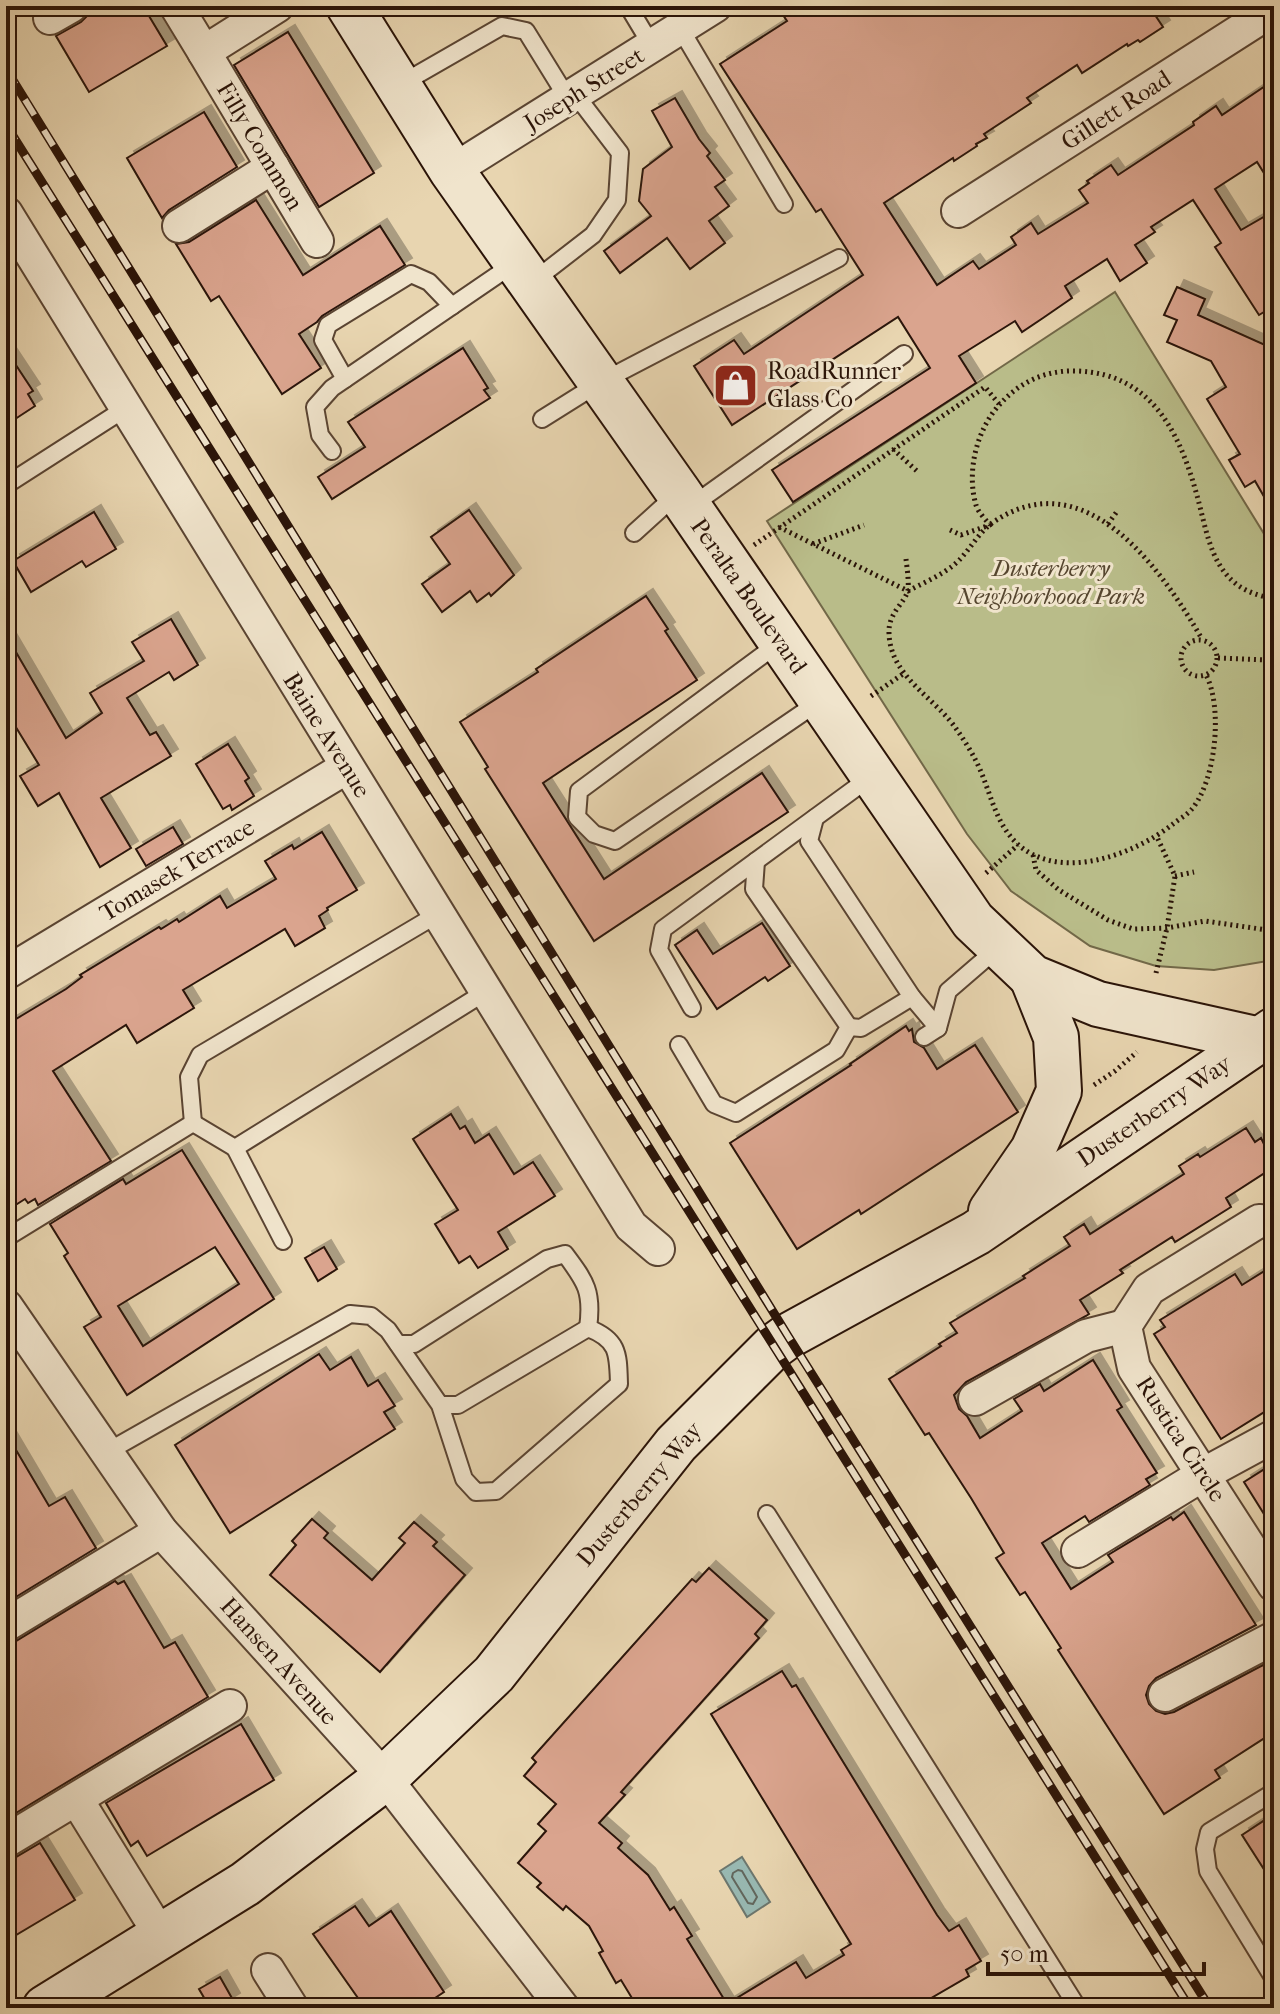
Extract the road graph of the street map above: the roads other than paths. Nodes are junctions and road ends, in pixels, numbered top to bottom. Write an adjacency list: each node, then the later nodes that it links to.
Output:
1 (176, 6): 9 (street, Filly Common)
2 (277, 6): 9 (street)
3 (349, 6): 10 (main road, Peralta Boulevard)
4 (628, 6): 8 (lane)
5 (715, 6): 7 (street, Joseph Street)
6 (1274, 9): 15 (street, Gillett Road)
7 (680, 28): 8 (street, Joseph Street); 14 (lane)
8 (652, 46): 11 (street, Joseph Street)
9 (204, 52): 12 (street, Filly Common)
10 (399, 85): 11 (lane); 13 (main road, Peralta Boulevard)
11 (572, 96): 13 (street, Joseph Street); 20 (lane)
12 (273, 167): 17 (street); 18 (street, Filly Common)
13 (452, 171): 20 (main road, Peralta Boulevard)
14 (784, 204)
15 (958, 211)
16 (6, 213): 25 (street, Baine Avenue)
17 (179, 226)
18 (317, 241)
19 (839, 258): 24 (lane)
20 (523, 272): 21 (lane); 24 (main road, Peralta Boulevard)
21 (452, 306): 23 (lane); 23 (lane)
22 (904, 354): 29 (lane)
23 (345, 379): 27 (lane)
24 (601, 382): 26 (lane); 29 (main road, Peralta Boulevard)
25 (126, 408): 28 (lane); 33 (street, Baine Avenue)
26 (542, 419)
27 (332, 451)
28 (6, 485)
29 (684, 500): 30 (lane); 31 (main road, Peralta Boulevard)
30 (634, 533)
31 (781, 642): 32 (main road, Peralta Boulevard); 32 (lane)
32 (822, 701): 34 (main road, Peralta Boulevard)
33 (347, 767): 37 (street, Baine Avenue); 39 (street, Tomasek Terrace)
34 (873, 775): 35 (lane); 38 (main road, Peralta Boulevard)
35 (815, 818): 36 (lane); 42 (lane)
36 (756, 861): 43 (lane); 44 (lane)
37 (438, 914): 41 (street, Baine Avenue); 47 (lane)
38 (1000, 946): 40 (main road, Peralta Boulevard); 42 (lane)
39 (6, 973)
40 (1032, 977): 45 (main road, Peralta Boulevard); 50 (main road)
41 (487, 991): 48 (lane); 53 (street, Baine Avenue)
42 (912, 997): 44 (lane)
43 (692, 1008)
44 (849, 1027): 46 (lane)
45 (1267, 1035): 50 (main road, Dusterberry Way)
46 (679, 1045)
47 (193, 1123): 48 (lane); 51 (lane)
48 (235, 1148): 52 (lane)
49 (1274, 1222): 55 (street)
50 (976, 1233): 71 (main road, Dusterberry Way)
51 (6, 1238)
52 (283, 1241)
53 (658, 1249)
54 (6, 1306): 61 (street, Hansen Avenue)
55 (1125, 1326): 58 (street); 62 (street, Rustica Circle)
56 (588, 1328): 57 (lane); 59 (lane); 59 (lane)
57 (398, 1344): 59 (lane); 61 (lane)
58 (975, 1399)
59 (440, 1405)
60 (1274, 1436): 62 (street)
61 (107, 1452): 64 (street, Hansen Avenue)
62 (1204, 1474): 65 (street); 66 (street, Rustica Circle)
63 (767, 1514): 81 (lane)
64 (161, 1531): 67 (street); 71 (street, Hansen Avenue)
65 (1078, 1551)
66 (1274, 1585)
67 (6, 1625)
68 (1274, 1638): 69 (street)
69 (1165, 1695)
70 (230, 1706): 73 (street)
71 (385, 1778): 75 (main road, Dusterberry Way); 80 (street, Hansen Avenue)
72 (1274, 1792): 77 (lane)
73 (77, 1800): 74 (street); 75 (street)
74 (6, 1841)
75 (161, 1936): 78 (main road, Dusterberry Way)
76 (268, 1970): 79 (street)
77 (1274, 1979)
78 (45, 2008)
79 (292, 2008)
80 (563, 2008)
81 (1078, 2008)

